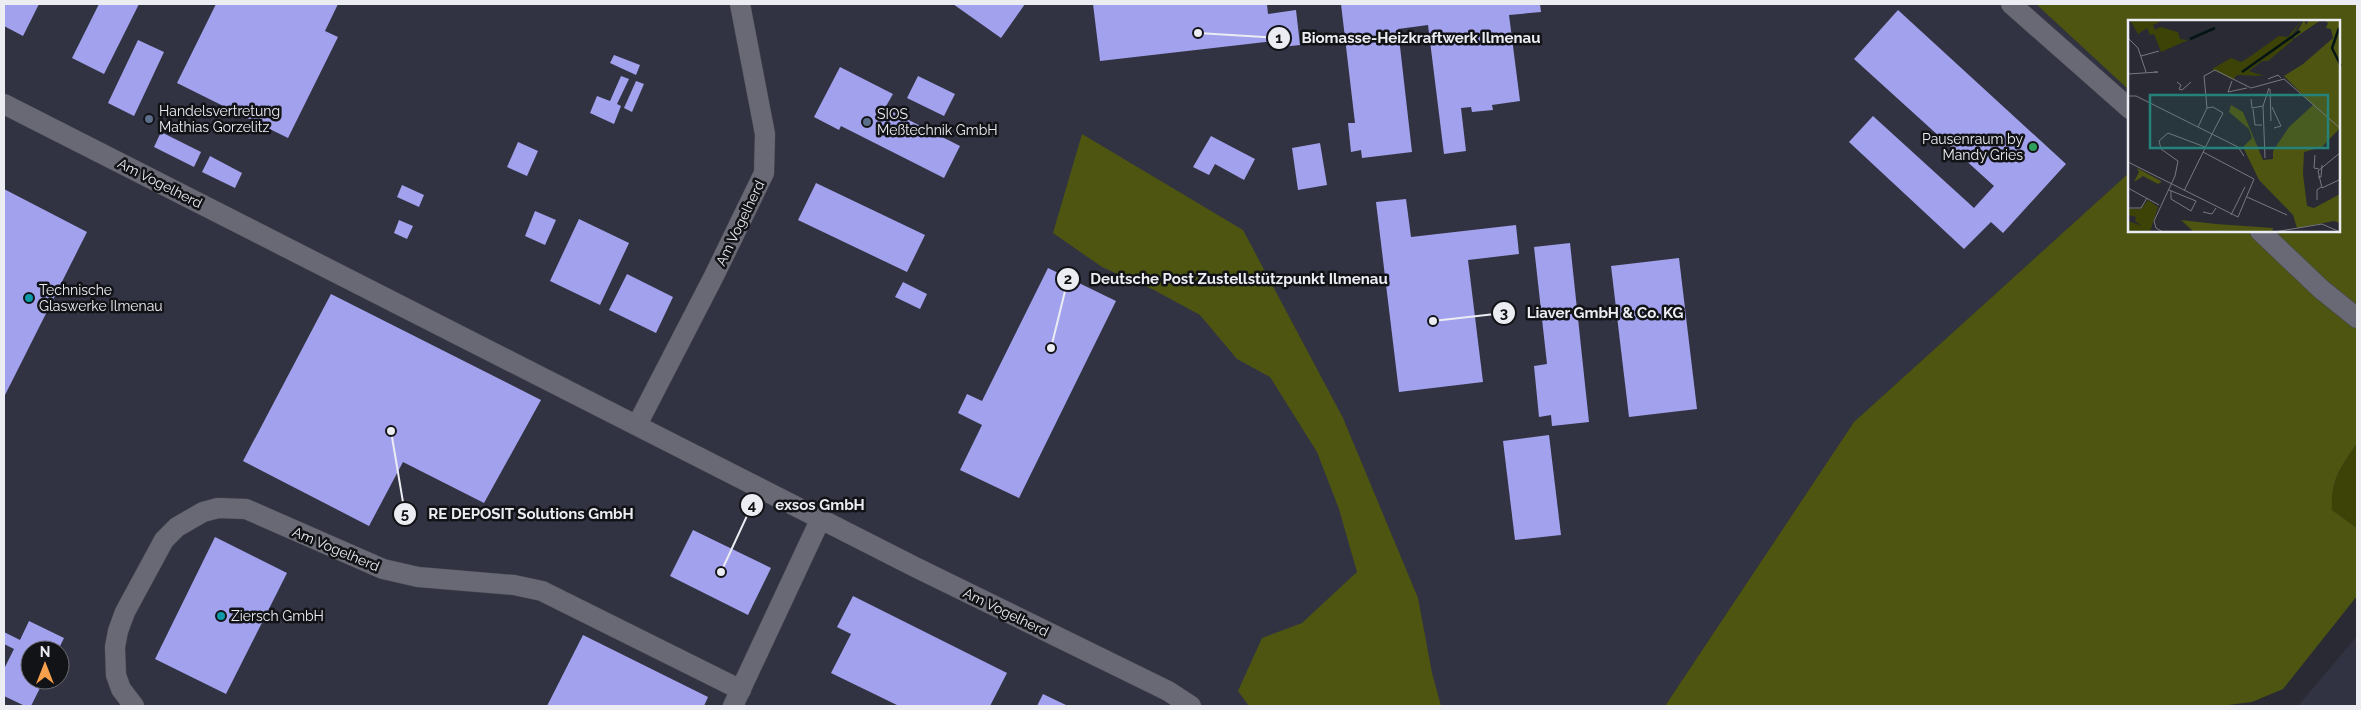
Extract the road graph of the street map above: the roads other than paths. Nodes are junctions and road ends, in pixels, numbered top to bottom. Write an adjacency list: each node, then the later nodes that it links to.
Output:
1 (740, 4): 7 (street, Am Vogelherd)
2 (2011, 4): 4 (street)
3 (4, 104): 7 (street, Am Vogelherd)
4 (2128, 107)
5 (2261, 232): 6 (street)
6 (2357, 318)
7 (637, 426): 8 (street, Am Vogelherd)
8 (821, 518): 9 (street, Am Vogelherd); 11 (street, Am Vogelherd)
9 (737, 698): 10 (street, Am Vogelherd)
10 (134, 706)
11 (1191, 706)

